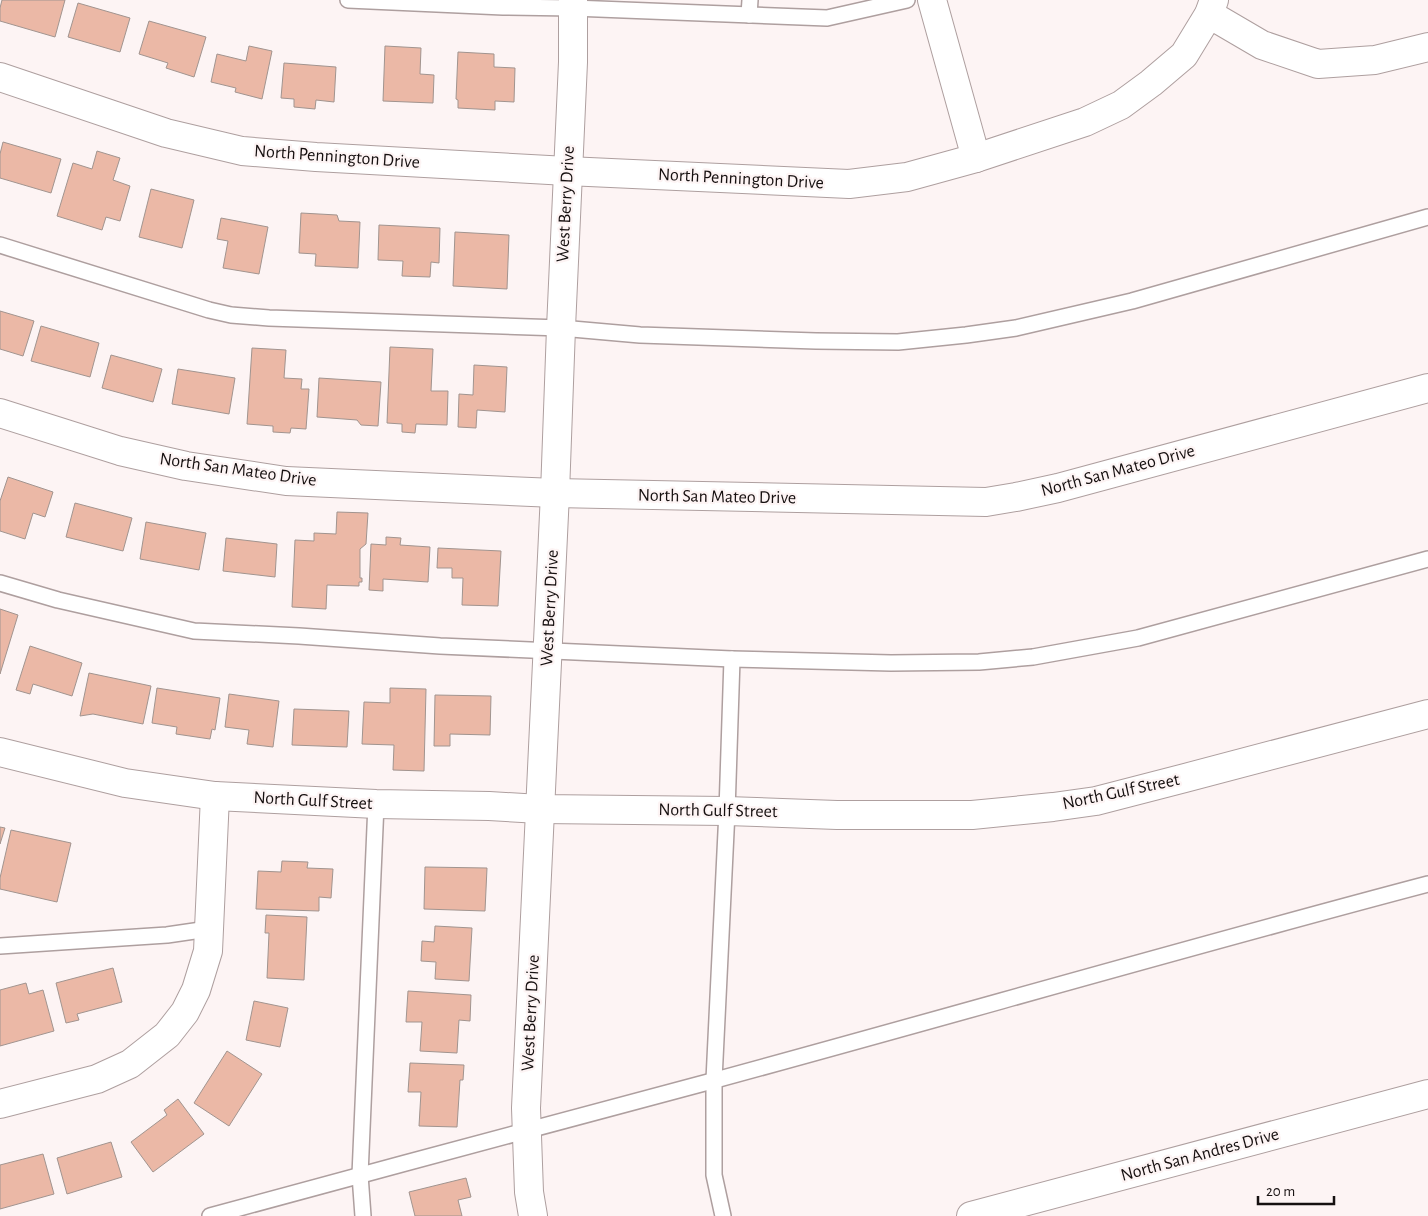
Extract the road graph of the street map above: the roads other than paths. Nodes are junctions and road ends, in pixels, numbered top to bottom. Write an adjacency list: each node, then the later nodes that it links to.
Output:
1 (348, 0): 5 (lane)
2 (750, 0): 7 (lane)
3 (907, 0): 7 (lane)
4 (932, 0): 10 (street)
5 (573, 4): 7 (lane); 11 (street, West Berry Drive)
6 (1212, 7): 8 (street, North Pennington Drive); 10 (street, North Pennington Drive)
7 (749, 16)
8 (1428, 47)
9 (0, 77): 11 (street, North Pennington Drive)
10 (976, 158): 11 (street, North Pennington Drive)
11 (568, 171): 14 (street, West Berry Drive)
12 (1428, 217): 14 (lane)
13 (0, 245): 14 (lane)
14 (561, 328): 17 (street, West Berry Drive)
15 (1428, 388): 17 (street, North San Mateo Drive)
16 (0, 414): 17 (street, North San Mateo Drive)
17 (555, 493): 20 (street, West Berry Drive)
18 (1428, 560): 21 (lane)
19 (0, 582): 20 (lane)
20 (547, 650): 21 (lane); 26 (street, West Berry Drive)
21 (732, 659): 27 (lane)
22 (1428, 714): 27 (street, North Gulf Street)
23 (0, 752): 24 (street, North Gulf Street)
24 (216, 796): 25 (street, North Gulf Street); 29 (street)
25 (376, 804): 26 (street, North Gulf Street); 35 (lane)
26 (540, 809): 27 (street, North Gulf Street); 34 (street, West Berry Drive)
27 (727, 811): 31 (lane)
28 (1428, 884): 31 (lane)
29 (208, 930): 30 (lane); 33 (street)
30 (0, 946)
31 (714, 1080): 34 (lane); 39 (lane)
32 (1428, 1094): 40 (street, North San Andres Drive)
33 (0, 1104)
34 (527, 1130): 35 (lane); 38 (street, West Berry Drive)
35 (360, 1175): 36 (lane); 37 (lane)
36 (210, 1216)
37 (362, 1216)
38 (533, 1216)
39 (723, 1216)
40 (971, 1216)

